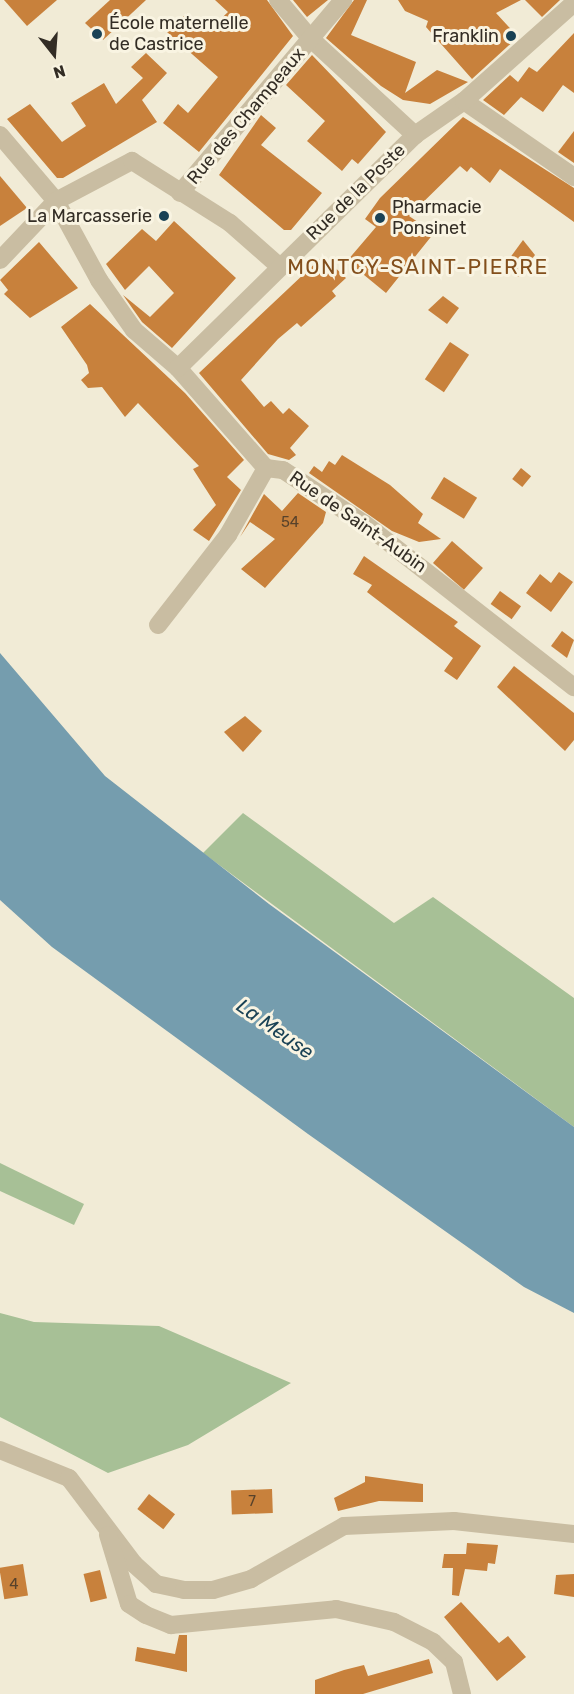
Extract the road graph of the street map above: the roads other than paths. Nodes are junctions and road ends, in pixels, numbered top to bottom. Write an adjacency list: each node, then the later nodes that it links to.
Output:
1 (279, 0): 4 (street)
2 (343, 0): 4 (street, Rue des Champeaux)
3 (574, 3): 5 (street, Rue de la Poste)
4 (311, 39): 7 (street); 9 (street, Rue des Champeaux)
5 (464, 101): 7 (street, Rue de la Poste); 8 (street)
6 (0, 135): 10 (street, Rue de Saint-Aubin)
7 (415, 135): 12 (street, Rue de la Poste)
8 (574, 177)
9 (180, 193): 10 (street); 12 (street)
10 (56, 201): 11 (street); 13 (street, Rue de Saint-Aubin)
11 (0, 260)
12 (279, 266): 13 (street, Rue de la Poste)
13 (178, 368): 14 (street, Rue de Saint-Aubin)
14 (266, 468): 15 (street); 16 (street, Rue de Saint-Aubin)
15 (158, 626)
16 (574, 687)
17 (0, 1450): 18 (street)
18 (102, 1519): 19 (street); 20 (street)
19 (574, 1534)
20 (462, 1694)

